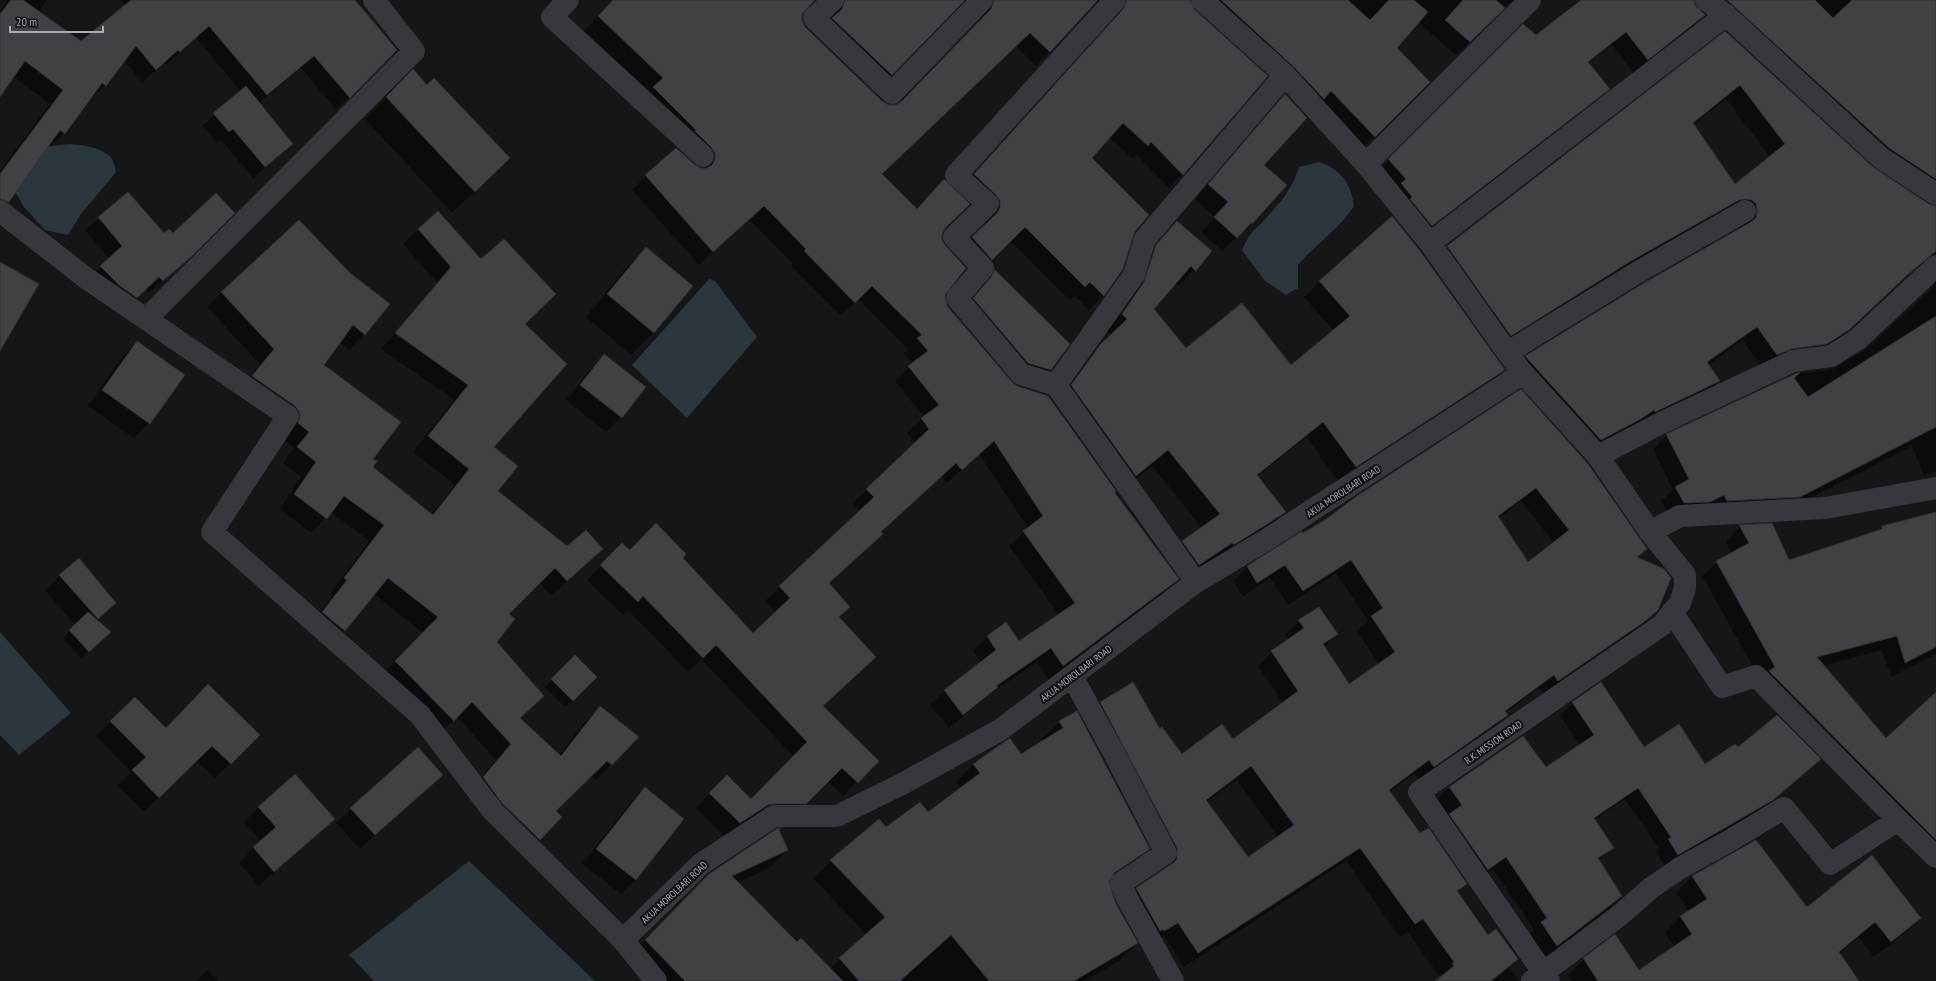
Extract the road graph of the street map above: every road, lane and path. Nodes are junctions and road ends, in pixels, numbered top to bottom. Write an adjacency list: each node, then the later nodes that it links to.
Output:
1 (374, 0): 18 (street)
2 (568, 0): 11 (street)
3 (834, 0): 4 (street)
4 (982, 0)
5 (1115, 0): 21 (street)
6 (1202, 0): 10 (street, R.K. MISSION ROAD)
7 (1530, 0): 12 (street)
8 (1706, 0): 9 (street)
9 (1726, 15): 13 (street); 16 (street)
10 (1285, 75): 12 (street, R.K. MISSION ROAD); 21 (street)
11 (703, 156)
12 (1366, 164): 16 (street, R.K. MISSION ROAD)
13 (1936, 194)
14 (0, 211): 18 (street)
15 (1745, 211): 19 (street)
16 (1430, 243): 19 (street, R.K. MISSION ROAD)
17 (1936, 266): 22 (street)
18 (146, 319): 30 (street)
19 (1508, 352): 20 (street, R.K. MISSION ROAD)
20 (1523, 373): 22 (street, R.K. MISSION ROAD); 25 (street, AKUA MOROLBARI ROAD)
21 (1056, 385): 25 (street)
22 (1598, 456): 24 (street, R.K. MISSION ROAD)
23 (1936, 488): 24 (street)
24 (1650, 532): 26 (street, R.K. MISSION ROAD)
25 (1196, 582): 27 (street, AKUA MOROLBARI ROAD)
26 (1672, 612): 28 (street); 31 (street, R.K. MISSION ROAD)
27 (1072, 676): 30 (street, AKUA MOROLBARI ROAD); 33 (street)
28 (1898, 820): 29 (street); 31 (street)
29 (1936, 857)
30 (622, 940): 32 (street)
31 (1541, 978)
32 (656, 981)
33 (1172, 981)

